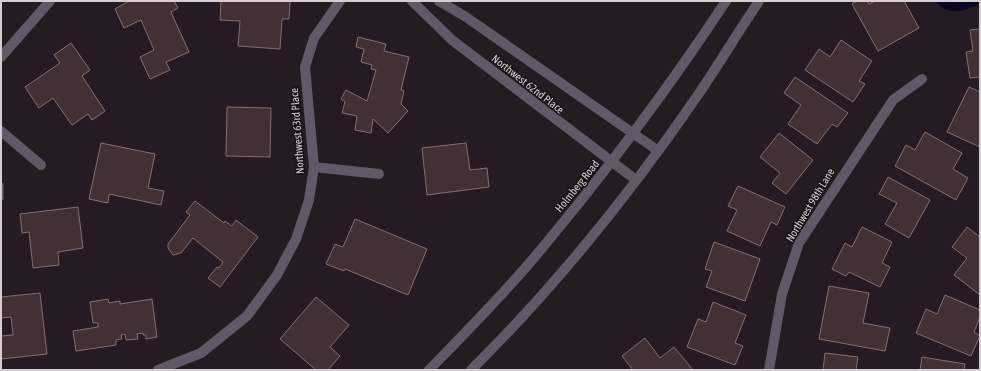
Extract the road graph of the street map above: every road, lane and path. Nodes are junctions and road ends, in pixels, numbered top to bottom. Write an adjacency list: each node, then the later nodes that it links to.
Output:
1 (50, 1): 7 (street)
2 (340, 1): 14 (street, Northwest 63rd Place)
3 (412, 1): 12 (street, Northwest 62nd Place)
4 (440, 1): 10 (street, Northwest 62nd Place)
5 (726, 1): 10 (street, Holmberg Road)
6 (759, 1): 11 (street)
7 (1, 57)
8 (922, 79): 20 (street, Northwest 98th Lane)
9 (1, 131): 13 (street)
10 (633, 134): 11 (street, Northwest 62nd Place); 12 (street, Holmberg Road)
11 (657, 150): 16 (street)
12 (611, 163): 16 (street, Northwest 62nd Place); 18 (street, Holmberg Road)
13 (41, 165)
14 (314, 167): 15 (street); 17 (street, Northwest 63rd Place)
15 (378, 174)
16 (636, 180): 19 (street)
17 (158, 370)
18 (429, 370)
19 (471, 370)
20 (768, 370)

